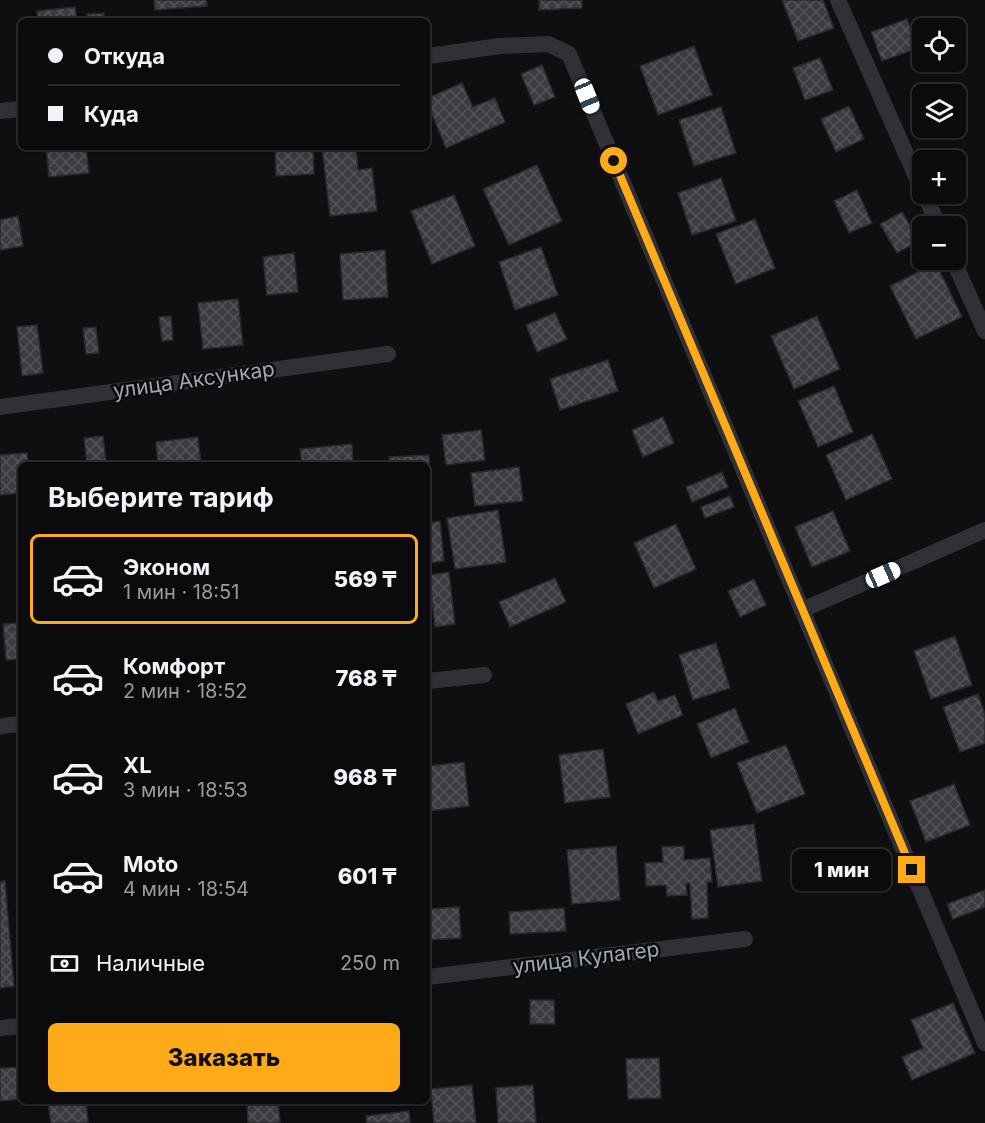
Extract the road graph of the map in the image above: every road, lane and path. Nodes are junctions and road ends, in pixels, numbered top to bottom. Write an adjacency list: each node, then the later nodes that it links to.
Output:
1 (838, 0): 5 (street)
2 (430, 56): 11 (street)
3 (18, 109): 4 (street)
4 (0, 111)
5 (912, 167)
6 (958, 270): 7 (street)
7 (985, 331)
8 (388, 354): 9 (street, улица Аксункар)
9 (0, 407)
10 (985, 530): 11 (street)
11 (802, 610): 20 (street)
12 (484, 675): 13 (street)
13 (430, 681)
14 (18, 724): 15 (street)
15 (0, 726)
16 (745, 939): 17 (street, улица Кулагер)
17 (430, 977)
18 (18, 1026): 19 (street)
19 (0, 1028)
20 (985, 1043)

